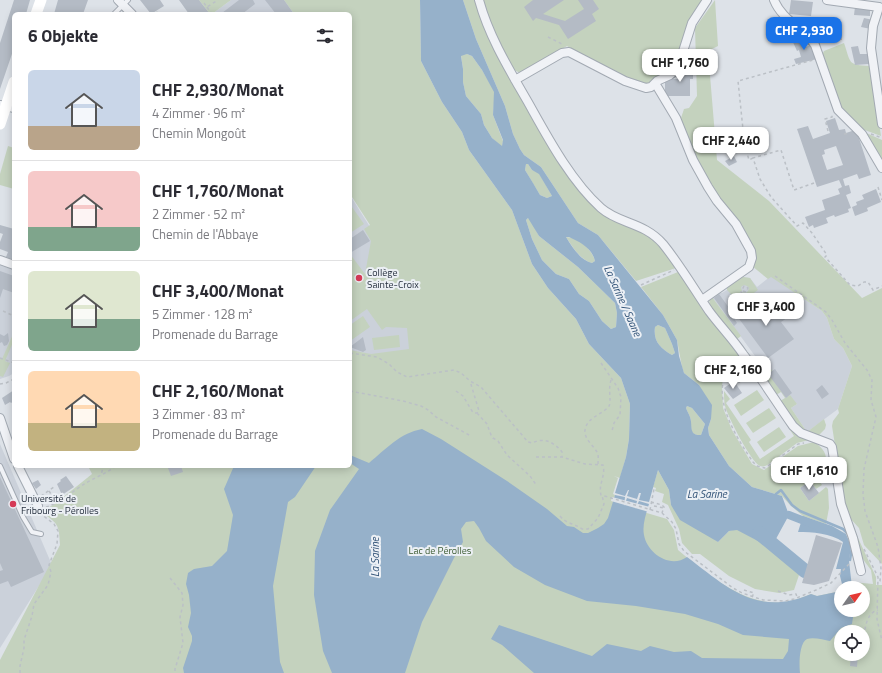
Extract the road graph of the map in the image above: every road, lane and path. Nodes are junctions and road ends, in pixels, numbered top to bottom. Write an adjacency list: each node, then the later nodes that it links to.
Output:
1 (41, 0): 11 (main road)
2 (218, 0): 10 (path)
3 (480, 0): 18 (street)
4 (707, 0): 19 (street)
5 (774, 0): 29 (street)
6 (827, 0): 9 (street)
7 (123, 2): 12 (lane); 13 (street)
8 (204, 3): 10 (path)
9 (881, 6): 24 (street)
10 (207, 7): 14 (path)
11 (37, 12)
12 (116, 12)
13 (130, 12)
14 (211, 12)
15 (548, 37): 16 (path)
16 (569, 52): 18 (street); 19 (street)
17 (815, 60): 28 (path)
18 (515, 80): 35 (street)
19 (655, 83): 40 (street)
20 (12, 89): 21 (main road)
21 (7, 106): 23 (main road)
22 (832, 111): 25 (path)
23 (0, 124)
24 (882, 124)
25 (828, 131)
26 (848, 133): 27 (path)
27 (844, 134)
28 (753, 158): 30 (path); 38 (path)
29 (882, 168)
30 (814, 183)
31 (878, 187): 32 (path)
32 (882, 200)
33 (0, 260): 34 (street)
34 (12, 264)
35 (679, 268): 37 (path); 40 (street)
36 (775, 276): 87 (path)
37 (641, 285)
38 (882, 286)
39 (743, 291): 41 (path)
40 (702, 300): 45 (street)
41 (748, 301)
42 (3, 311): 43 (path)
43 (12, 315)
44 (352, 353): 51 (path)
45 (744, 354): 59 (street); 59 (path)
46 (0, 358): 47 (path)
47 (12, 362)
48 (601, 364): 49 (path)
49 (612, 378): 57 (path); 63 (path)
50 (12, 380): 52 (path)
51 (470, 381): 55 (path); 62 (path)
52 (0, 384)
53 (352, 391): 58 (path)
54 (456, 392): 55 (path)
55 (477, 413): 69 (path)
56 (0, 418): 60 (street)
57 (612, 431)
58 (471, 436)
59 (816, 440): 85 (street)
60 (12, 453)
61 (536, 457): 62 (path)
62 (562, 457): 63 (path)
63 (598, 464): 73 (path)
64 (0, 466): 82 (lane)
65 (19, 468): 75 (street)
66 (103, 468): 68 (path)
67 (113, 468): 68 (path)
68 (101, 476): 75 (path)
69 (537, 486)
70 (54, 487): 72 (path)
71 (654, 488): 76 (path)
72 (49, 491): 74 (path); 75 (path)
73 (602, 495): 79 (path); 81 (path)
74 (53, 497)
75 (39, 502): 95 (path)
76 (651, 502): 78 (path); 79 (path)
77 (654, 506): 78 (path)
78 (664, 508): 80 (path)
79 (650, 510): 80 (path)
80 (662, 513): 90 (path)
81 (560, 516)
82 (41, 534)
83 (864, 547): 87 (path)
84 (850, 564): 91 (path)
85 (861, 571)
86 (170, 578): 96 (path)
87 (878, 582): 92 (path)
88 (744, 590): 90 (path)
89 (778, 591): 91 (path)
90 (752, 597): 91 (path)
91 (798, 598)
92 (878, 610): 93 (path); 94 (path)
93 (866, 625)
94 (882, 642)
95 (20, 673)
96 (175, 673)

